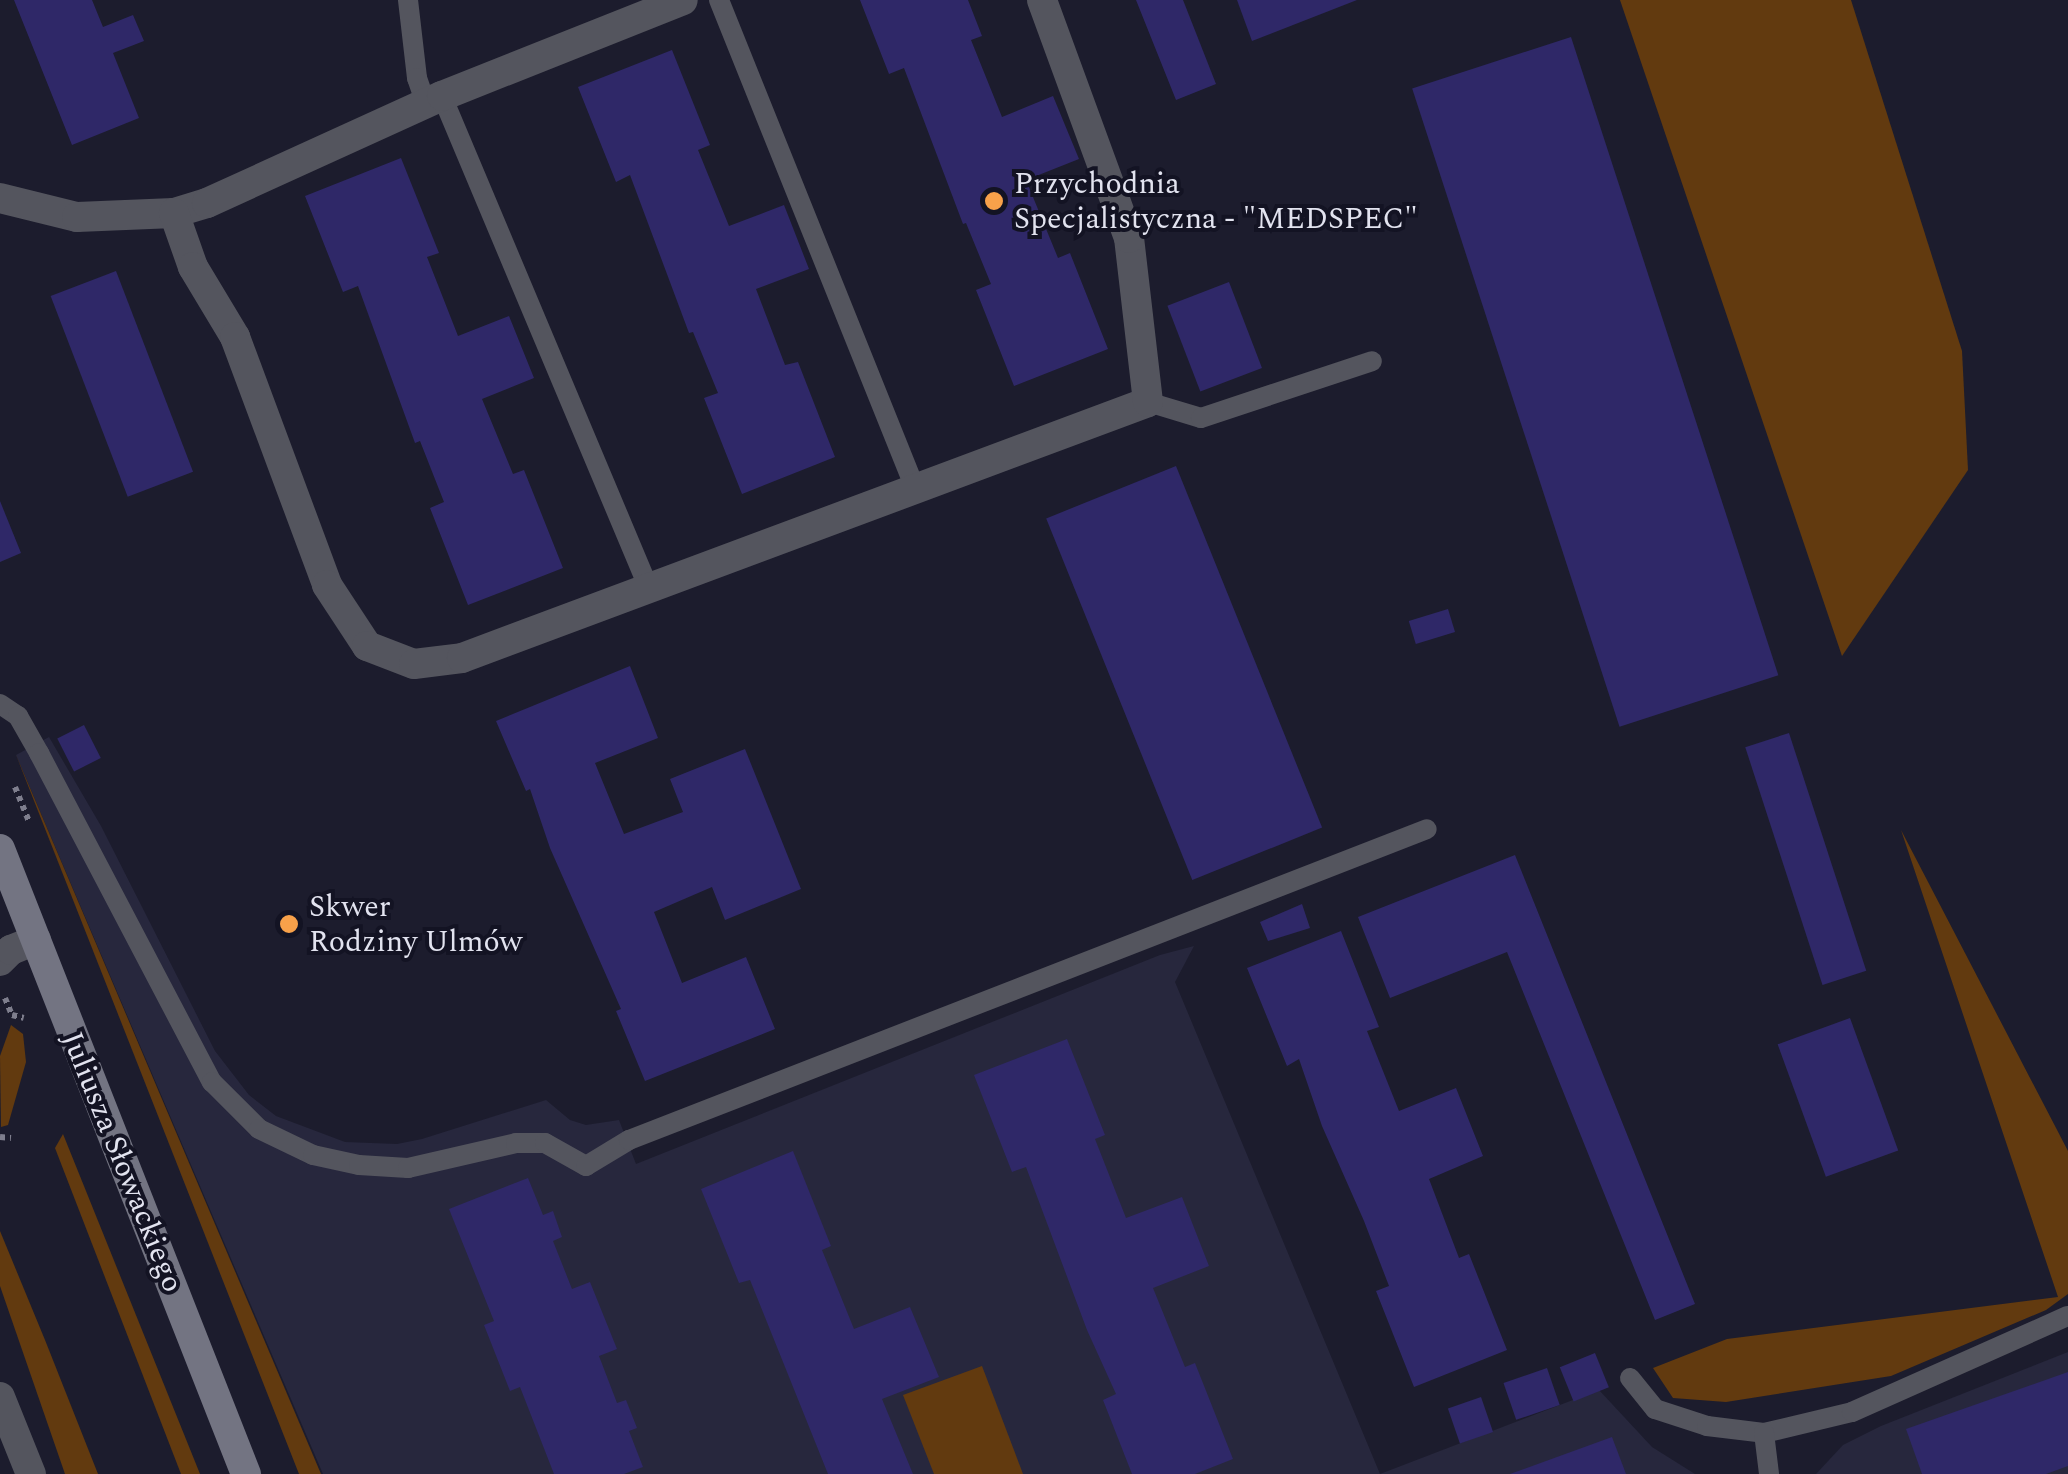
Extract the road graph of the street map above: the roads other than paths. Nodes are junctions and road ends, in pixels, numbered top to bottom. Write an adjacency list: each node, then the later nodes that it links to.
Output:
1 (408, 0): 5 (lane)
2 (682, 0): 5 (street)
3 (719, 0): 10 (lane)
4 (1042, 0): 9 (street)
5 (434, 100): 7 (street); 11 (lane)
6 (0, 198): 7 (street)
7 (174, 212): 11 (street)
8 (1372, 361): 9 (lane)
9 (1148, 402): 10 (street)
10 (914, 488): 11 (street)
11 (650, 591)
12 (0, 704): 13 (lane)
13 (1427, 829)
14 (0, 848): 15 (street, Juliusza Słowackiego)
15 (36, 940): 16 (street); 22 (street, Juliusza Słowackiego)
16 (0, 960)
17 (2068, 1316): 20 (lane)
18 (1630, 1378): 20 (lane)
19 (0, 1397): 21 (street)
20 (1764, 1433): 23 (lane)
21 (31, 1474)
22 (246, 1474)
23 (1769, 1474)

